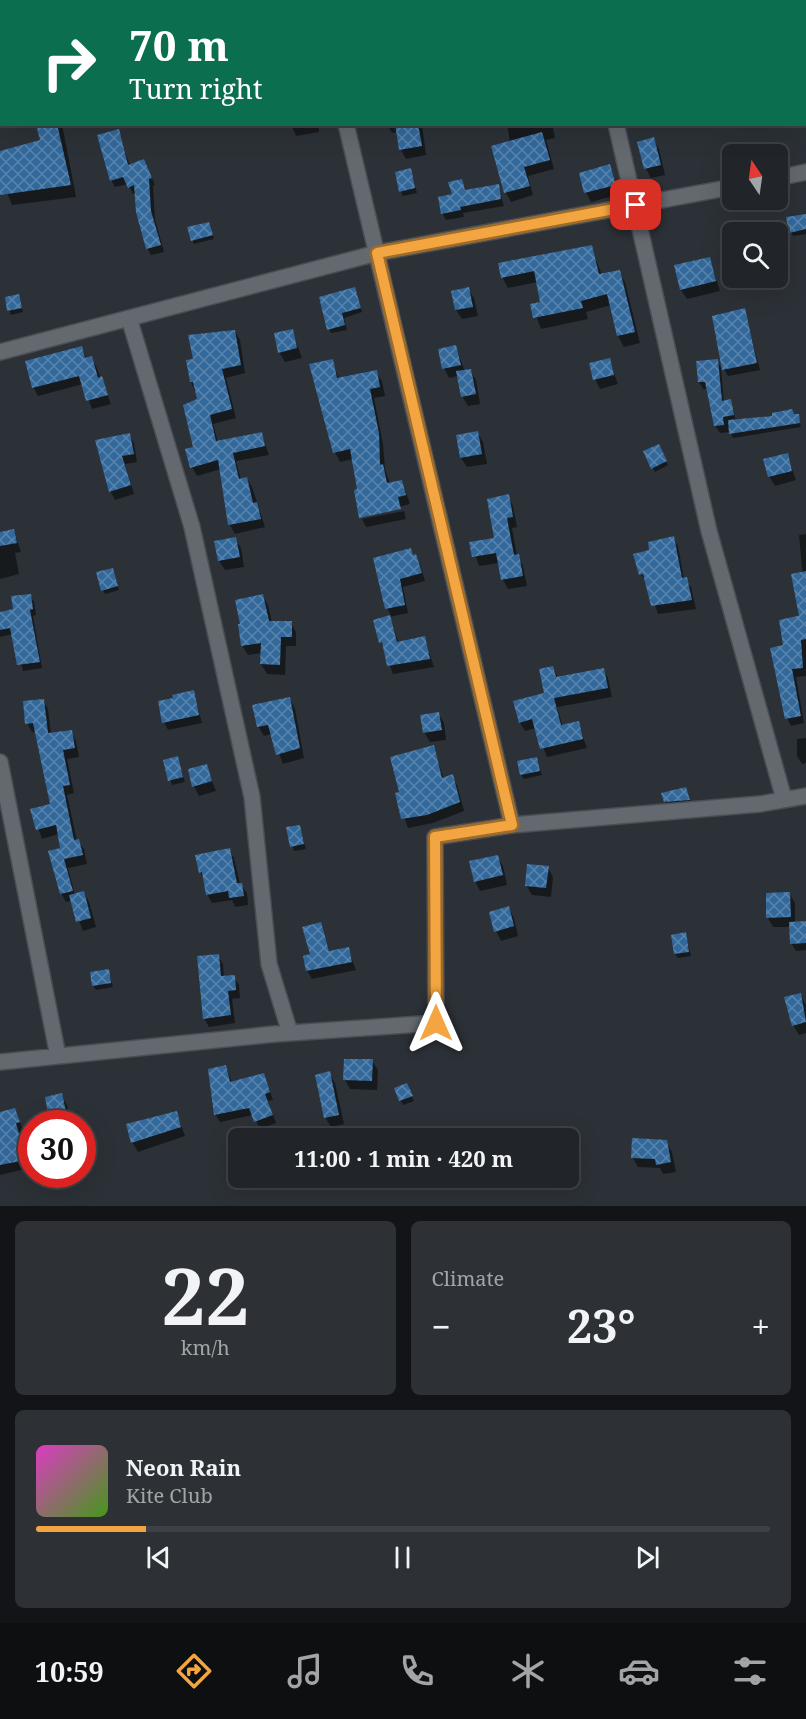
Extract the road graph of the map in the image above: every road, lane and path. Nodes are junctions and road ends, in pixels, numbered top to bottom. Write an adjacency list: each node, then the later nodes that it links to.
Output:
1 (346, 126): 7 (street)
2 (616, 126): 6 (street)
3 (806, 172): 4 (street)
4 (788, 176)
5 (722, 188): 6 (street)
6 (636, 205): 7 (street); 12 (street)
7 (377, 253): 8 (street); 13 (street)
8 (129, 318): 9 (street); 14 (street)
9 (0, 352)
10 (0, 762): 15 (street)
11 (806, 796): 12 (street)
12 (784, 799): 13 (street)
13 (512, 825): 14 (street)
14 (290, 1033): 15 (street)
15 (58, 1056): 16 (street)
16 (0, 1062)

